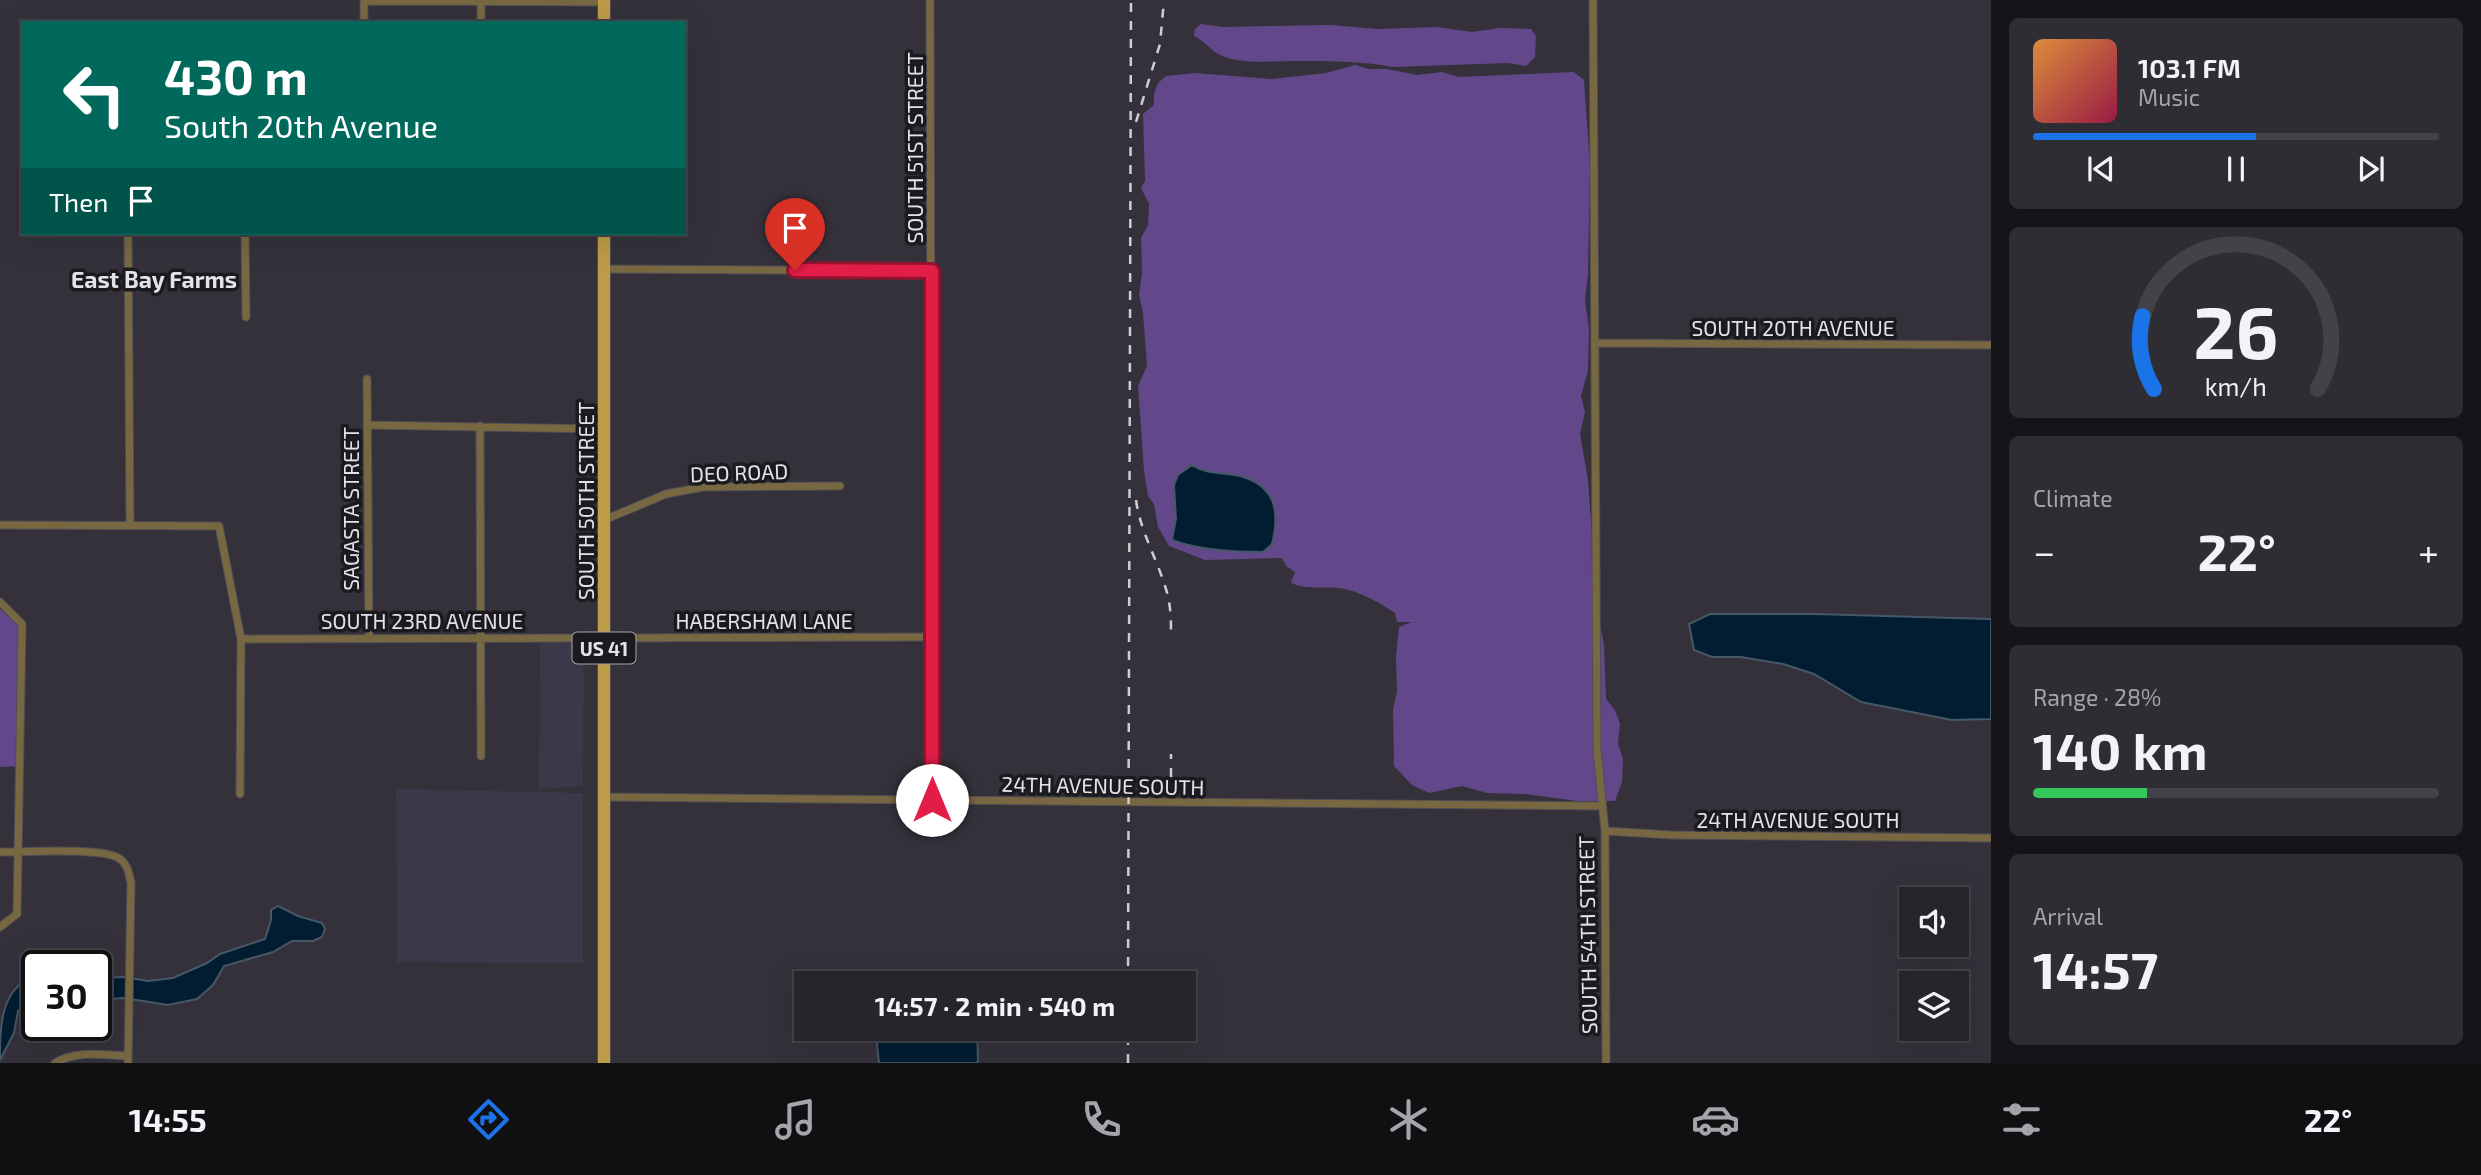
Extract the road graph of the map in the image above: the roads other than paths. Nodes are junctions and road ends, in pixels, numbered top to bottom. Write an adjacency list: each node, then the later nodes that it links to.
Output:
1 (930, 0): 13 (street, SOUTH 51ST STREET)
2 (1593, 0): 15 (street, SOUTH 54TH STREET)
3 (364, 1): 4 (street); 6 (street)
4 (481, 1): 5 (street); 7 (street)
5 (604, 1): 8 (main road)
6 (364, 21)
7 (481, 21)
8 (604, 21)
9 (128, 235): 23 (street)
10 (245, 235): 14 (street)
11 (604, 235): 12 (main road, SOUTH 50TH STREET / US 41)
12 (604, 269): 13 (street); 20 (main road, SOUTH 50TH STREET / US 41)
13 (932, 271): 34 (street, SOUTH 51ST STREET)
14 (246, 317)
15 (1595, 343): 16 (street, SOUTH 20TH AVENUE); 35 (street, SOUTH 54TH STREET)
16 (1991, 345)
17 (367, 379): 18 (street, SAGASTA STREET)
18 (367, 425): 19 (street); 27 (street, SAGASTA STREET)
19 (481, 426): 20 (street); 28 (street)
20 (604, 429): 22 (main road, SOUTH 50TH STREET / US 41)
21 (840, 486): 22 (street, DEO ROAD)
22 (604, 520): 29 (main road, SOUTH 50TH STREET / US 41)
23 (130, 524): 24 (street); 30 (street)
24 (0, 525)
25 (0, 602): 39 (street)
26 (924, 637): 29 (street, HABERSHAM LANE)
27 (369, 638): 28 (street, SOUTH 23RD AVENUE); 30 (street, SOUTH 23RD AVENUE)
28 (481, 638): 29 (street, SOUTH 23RD AVENUE); 31 (street)
29 (604, 638): 33 (main road, SOUTH 50TH STREET / US 41)
30 (241, 639): 32 (street)
31 (481, 756)
32 (240, 794)
33 (604, 797): 34 (street, 24TH AVENUE SOUTH); 43 (main road, SOUTH 50TH STREET / US 41)
34 (932, 800): 35 (street, 24TH AVENUE SOUTH)
35 (1602, 807): 36 (street, SOUTH 54TH STREET)
36 (1605, 831): 37 (street, 24TH AVENUE SOUTH); 44 (street, SOUTH 54TH STREET)
37 (1991, 838)
38 (0, 852): 39 (street)
39 (18, 852): 40 (street); 41 (street)
40 (0, 927)
41 (128, 1059): 42 (street)
42 (55, 1063)
43 (604, 1063)
44 (1606, 1063)

